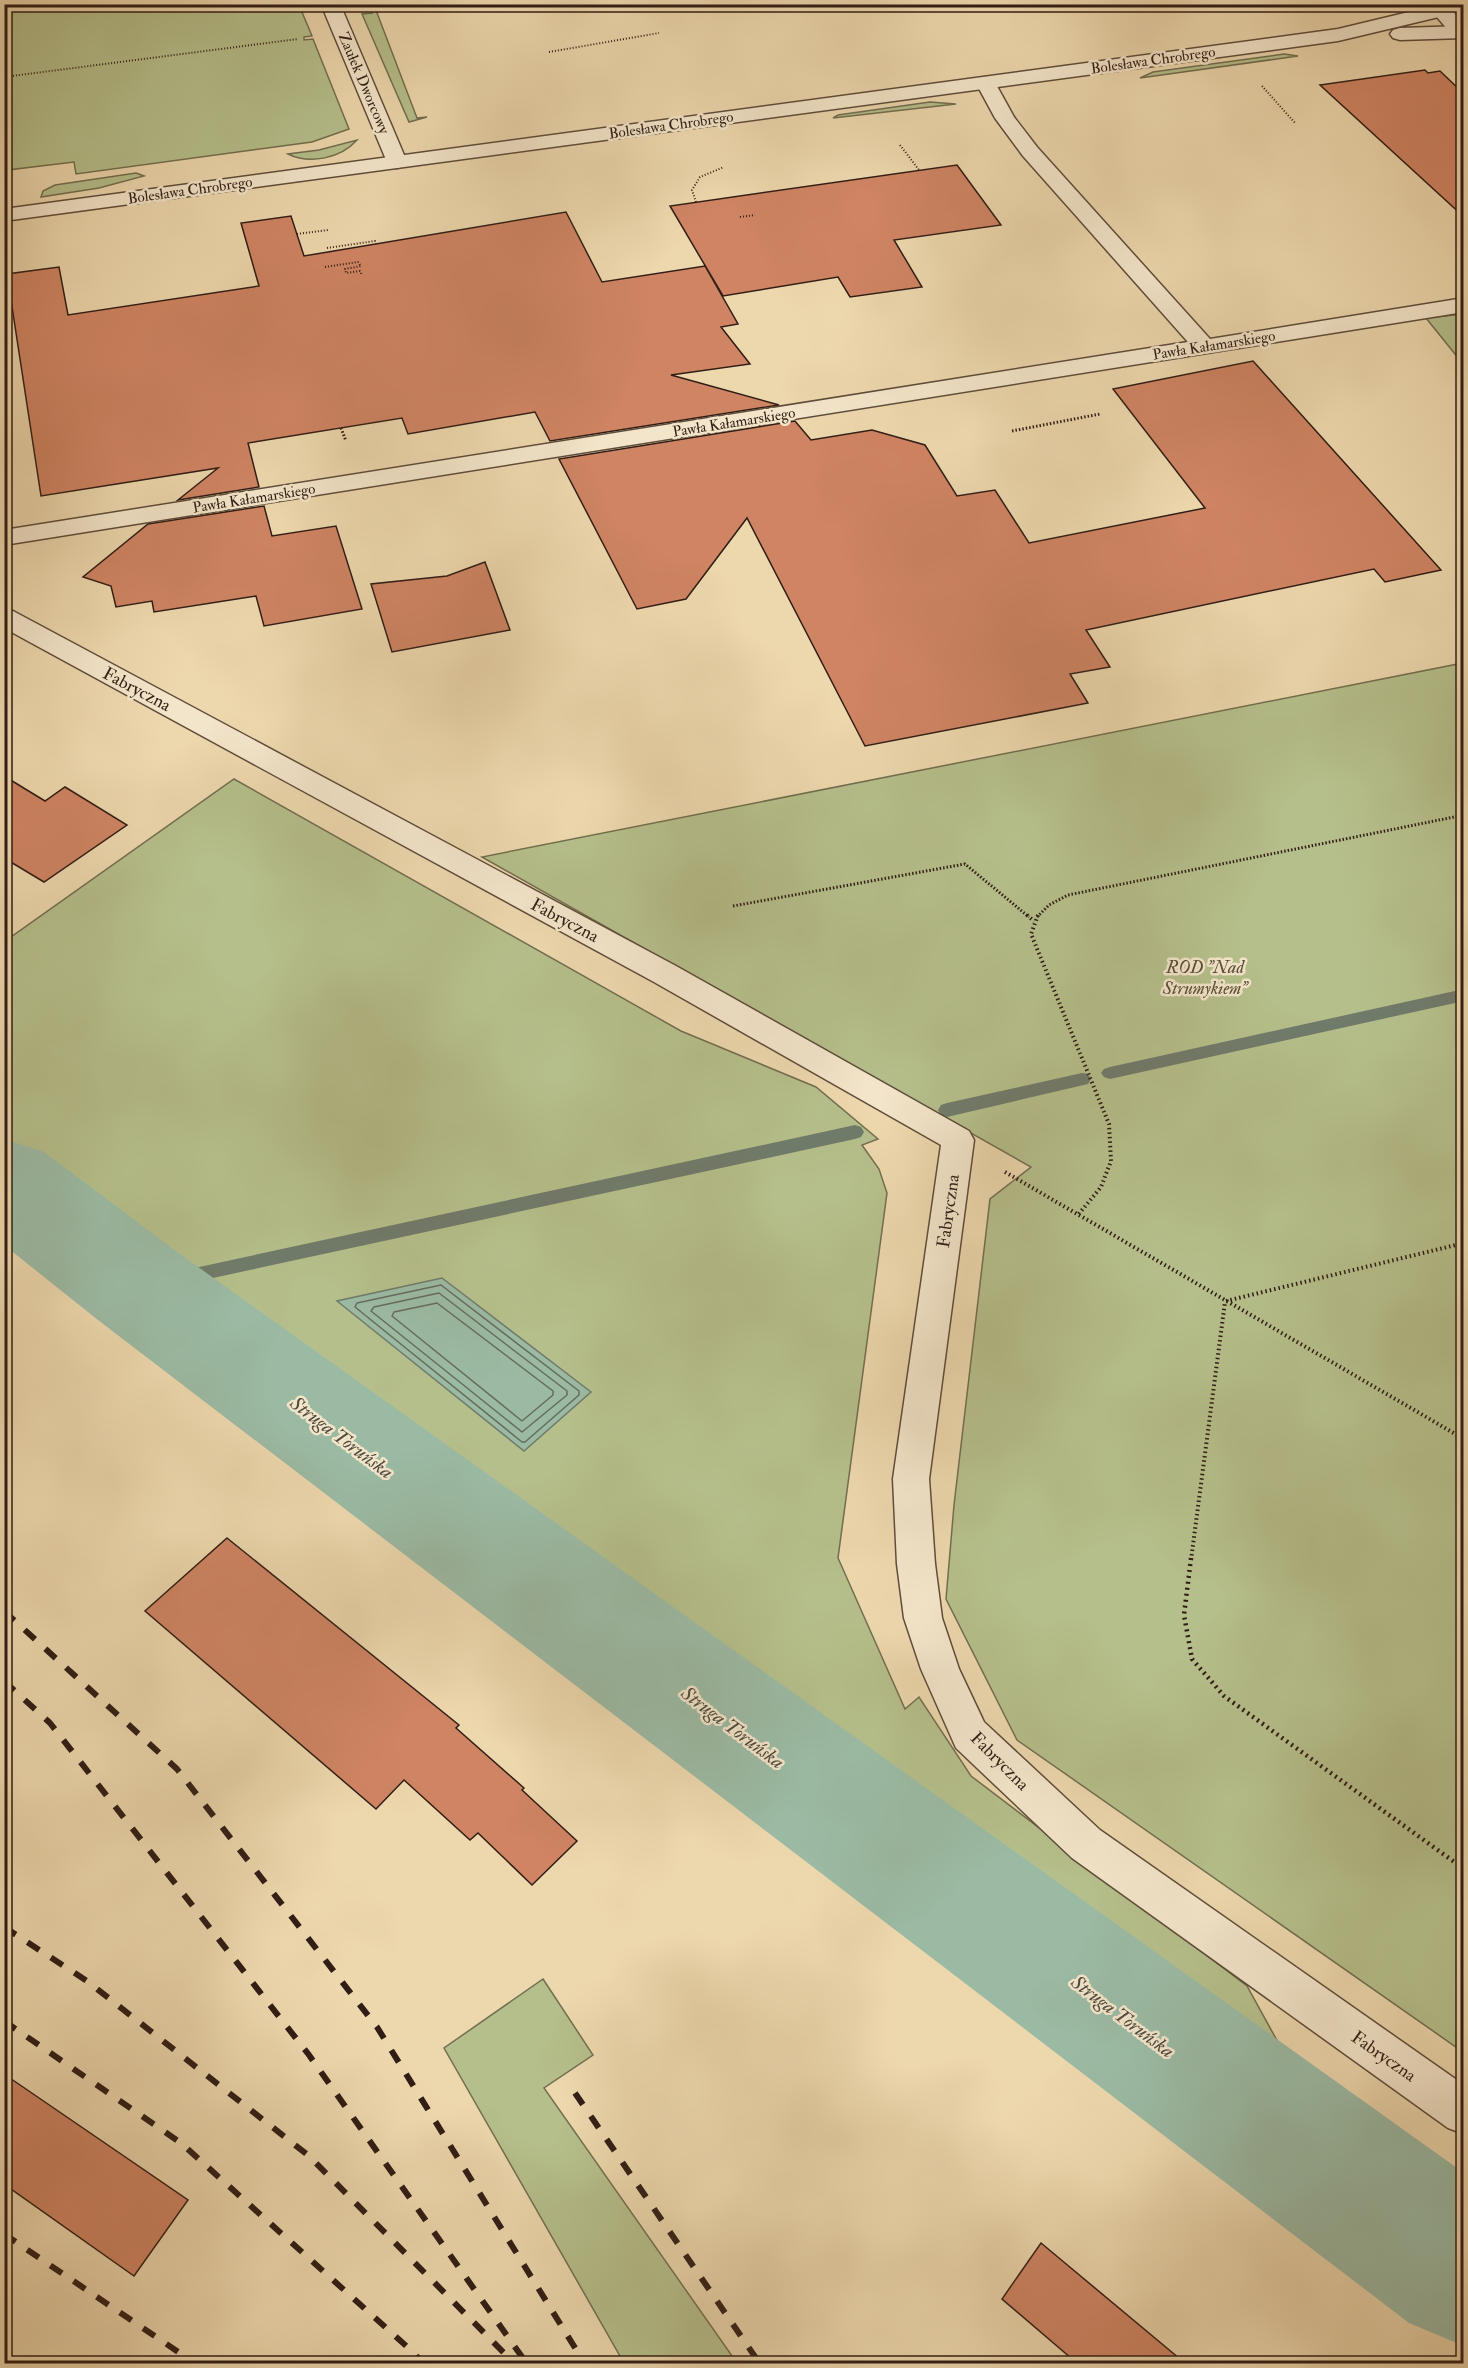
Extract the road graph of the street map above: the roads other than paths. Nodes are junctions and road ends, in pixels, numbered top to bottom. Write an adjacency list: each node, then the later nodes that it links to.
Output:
1 (330, 4): 7 (street, Zaułek Dworcowy)
2 (1464, 5): 3 (street, Bolesława Chrobrego)
3 (1437, 7): 4 (street); 5 (street, Bolesława Chrobrego)
4 (1462, 32): 5 (street, Bolesława Chrobrego)
5 (1338, 35): 6 (street, Bolesława Chrobrego)
6 (986, 83): 7 (street, Bolesława Chrobrego); 10 (street)
7 (397, 162): 8 (street, Bolesława Chrobrego)
8 (4, 215)
9 (1464, 305): 10 (street, Pawła Kałamarskiego)
10 (1205, 346): 11 (street, Pawła Kałamarskiego)
11 (4, 538)
12 (4, 617): 13 (street, Fabryczna)
13 (1464, 2112)

